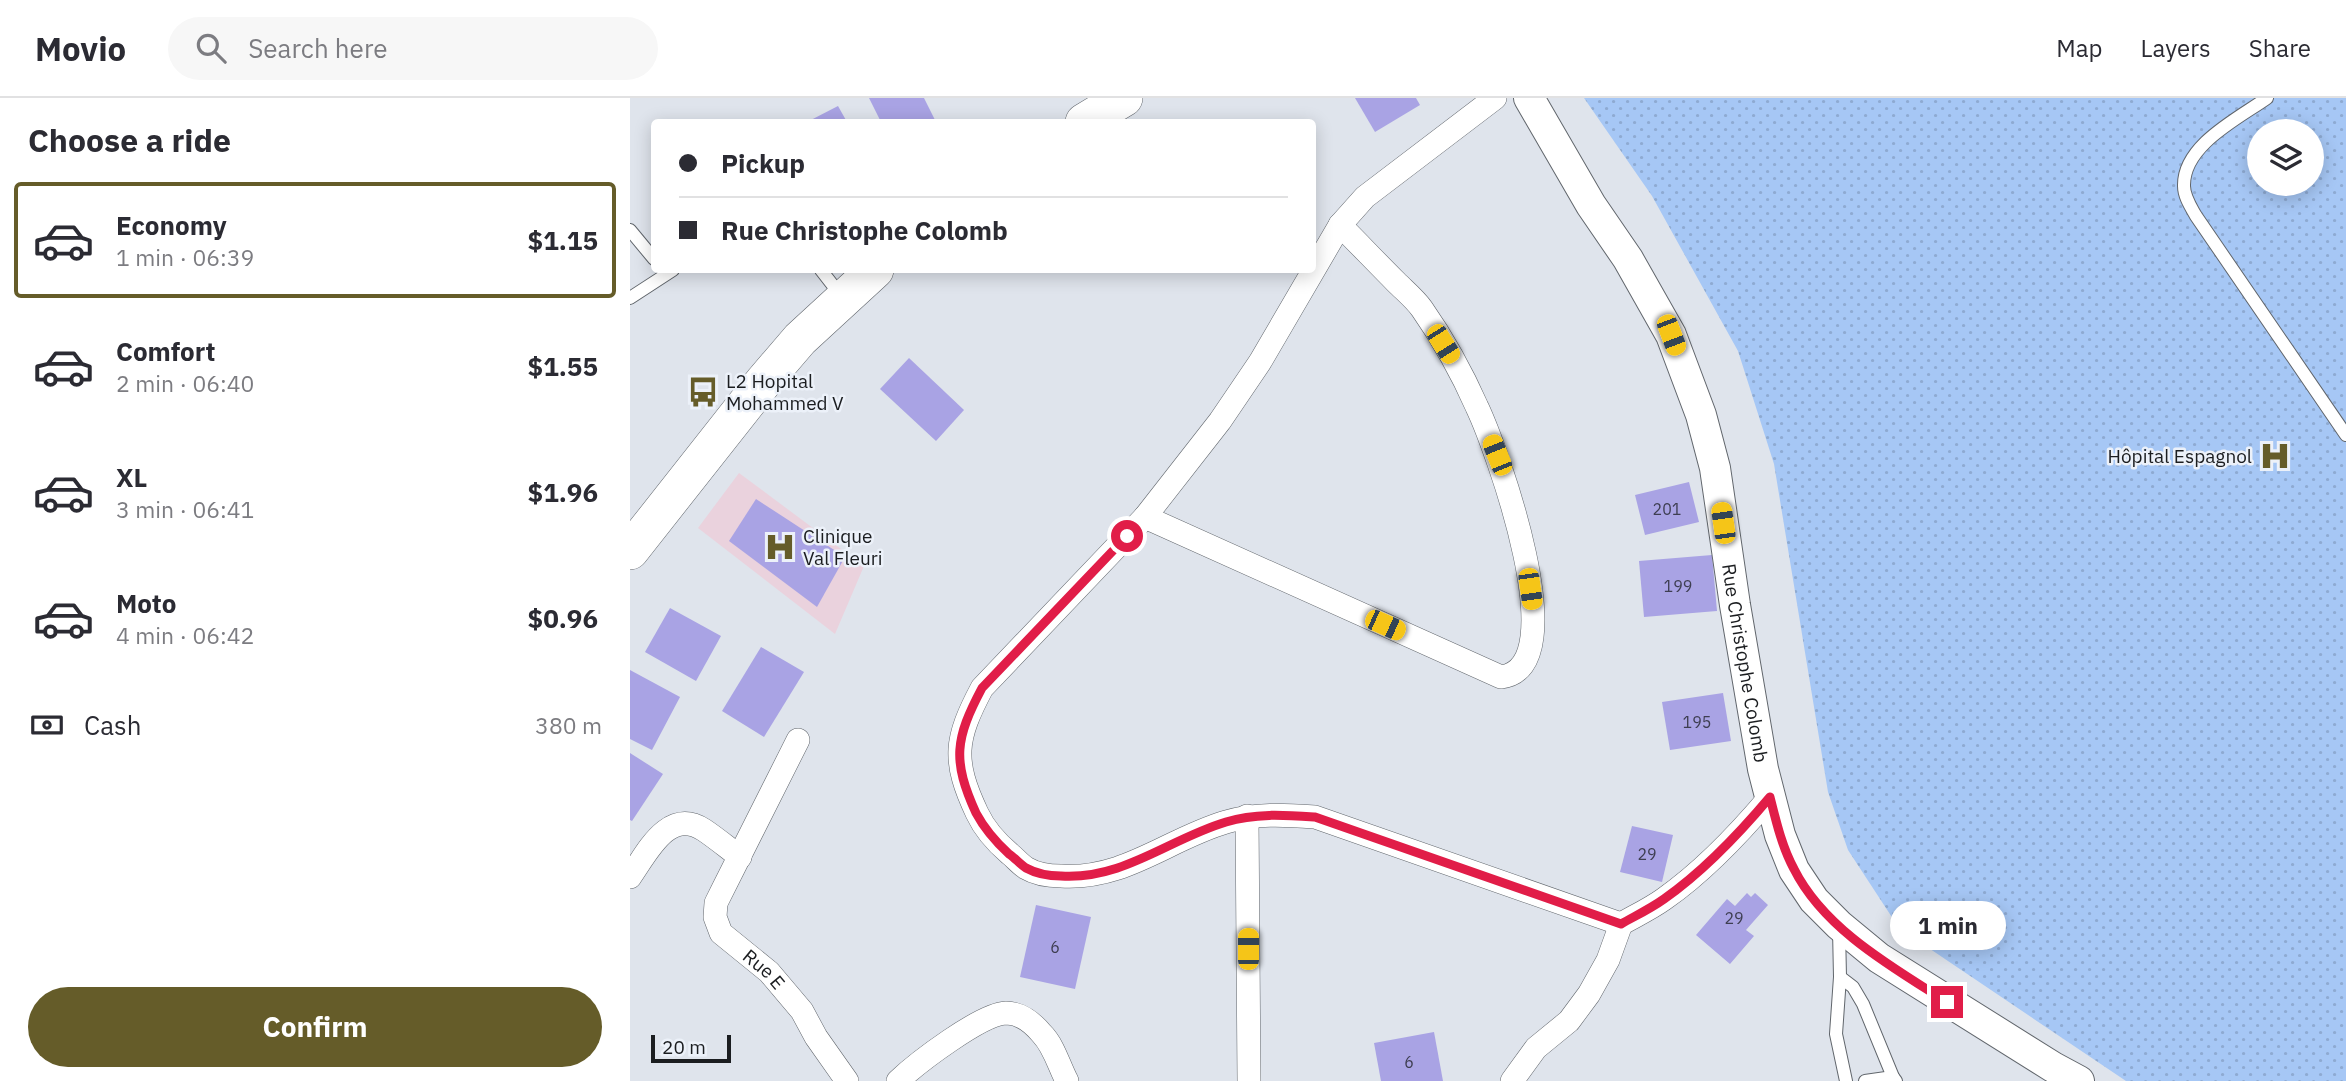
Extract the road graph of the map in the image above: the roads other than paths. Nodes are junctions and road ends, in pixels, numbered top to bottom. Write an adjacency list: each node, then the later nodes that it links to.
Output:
1 (1124, 98): 5 (main road)
2 (1495, 98): 6 (street)
3 (1529, 98): 20 (street, Rue Christophe Colomb)
4 (2267, 98): 16 (lane)
5 (1089, 119)
6 (1340, 225): 9 (street); 17 (street)
7 (630, 230): 8 (lane)
8 (651, 255)
9 (1316, 266)
10 (665, 273): 14 (lane)
11 (823, 273): 15 (lane)
12 (872, 273): 15 (main road)
13 (1312, 273): 17 (street)
14 (630, 298)
15 (844, 298): 18 (main road)
16 (2346, 435)
17 (1145, 517): 21 (street)
18 (630, 551)
19 (798, 740): 22 (street, Rue E)
20 (1770, 797): 24 (street); 25 (street, Rue Christophe Colomb)
21 (1247, 816): 24 (street); 31 (street)
22 (740, 856): 23 (street); 28 (street, Rue E)
23 (630, 877)
24 (1621, 924): 32 (street)
25 (1839, 926): 26 (lane); 35 (street, Rue Christophe Colomb)
26 (1840, 977): 27 (lane); 33 (lane)
27 (1895, 1079): 34 (lane)
28 (847, 1081)
29 (898, 1081): 30 (street)
30 (1067, 1081)
31 (1249, 1081)
32 (1512, 1081)
33 (1846, 1081)
34 (1865, 1081)
35 (2079, 1081)

